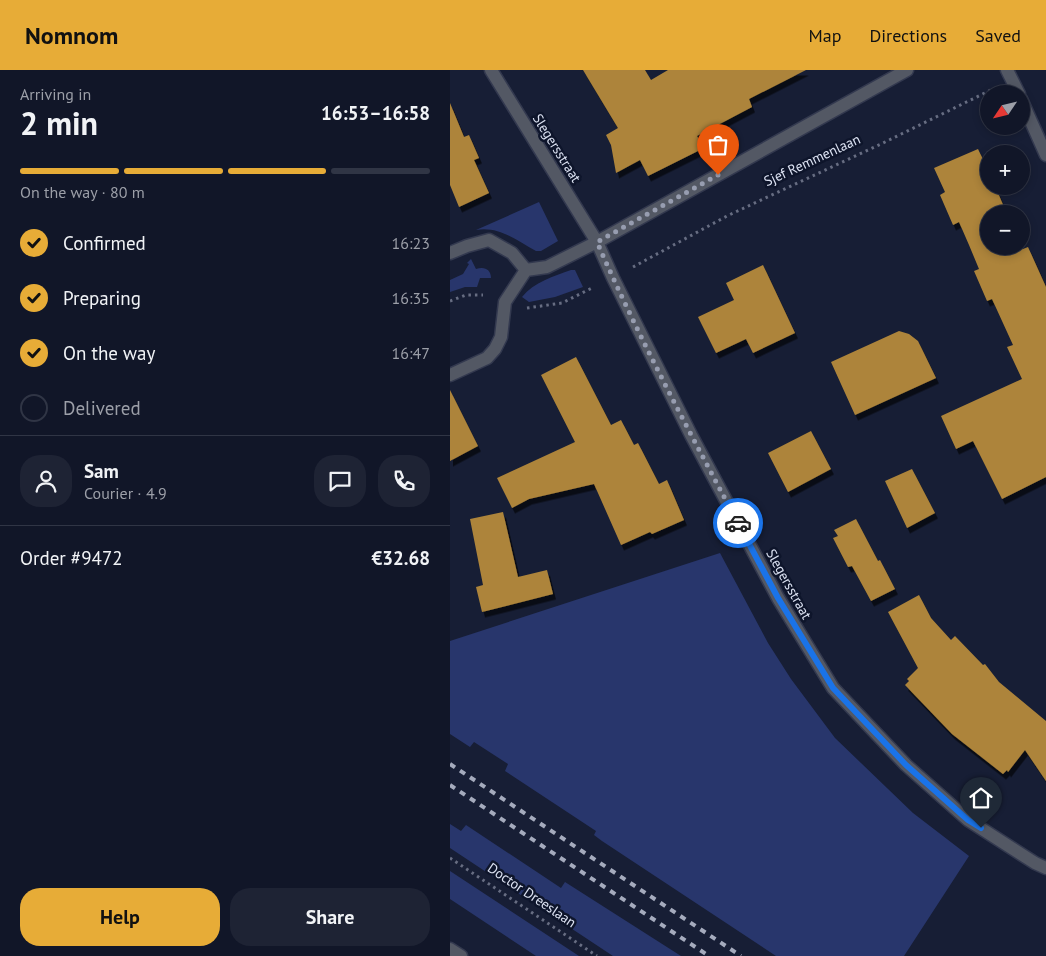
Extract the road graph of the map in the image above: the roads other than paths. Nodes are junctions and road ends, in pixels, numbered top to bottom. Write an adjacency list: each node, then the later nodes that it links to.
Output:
1 (491, 70): 5 (street, Slegersstraat)
2 (907, 70): 5 (street, Sjef Remmenlaan)
3 (1030, 118): 4 (street)
4 (1044, 147)
5 (597, 242): 7 (street); 9 (street, Slegersstraat)
6 (450, 253): 7 (street)
7 (526, 270): 8 (street)
8 (450, 375)
9 (1046, 868)
10 (450, 949): 11 (street)
11 (460, 956)

